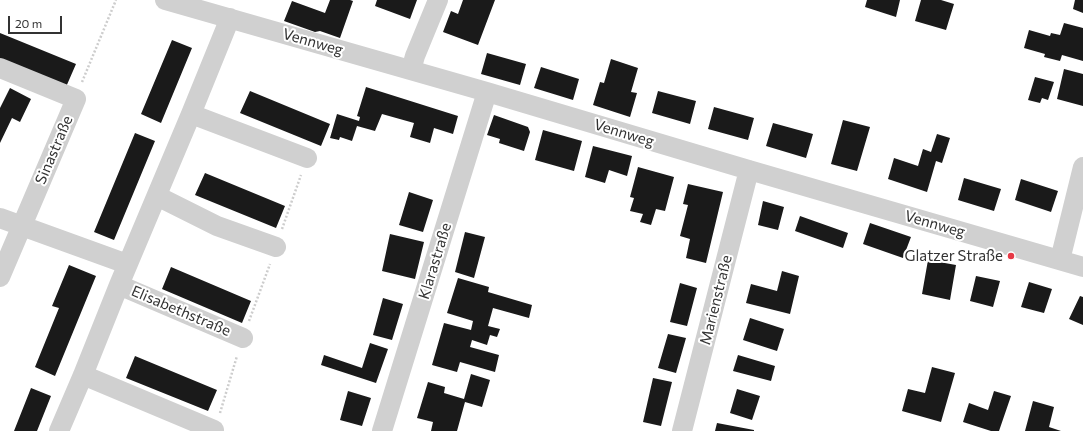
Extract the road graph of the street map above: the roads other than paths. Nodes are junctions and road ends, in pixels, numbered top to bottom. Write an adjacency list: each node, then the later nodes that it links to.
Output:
1 (165, 0): 3 (street, Vennweg)
2 (438, 0): 5 (street)
3 (230, 18): 5 (street, Vennweg); 7 (street, Elisabethstraße)
4 (0, 68): 13 (street, Sinastraße)
5 (411, 70): 6 (street, Vennweg)
6 (487, 92): 10 (street, Vennweg); 24 (street, Klarastraße)
7 (192, 114): 8 (street); 11 (street, Elisabethstraße)
8 (307, 158)
9 (1083, 167): 15 (street)
10 (749, 170): 15 (street, Vennweg); 25 (street, Marienstraße)
11 (157, 196): 14 (street); 16 (street, Elisabethstraße)
12 (0, 218): 13 (street)
13 (22, 226): 16 (street); 18 (street, Sinastraße)
14 (276, 246)
15 (1060, 260): 17 (street, Vennweg)
16 (127, 264): 19 (street, Elisabethstraße)
17 (1083, 267)
18 (0, 276)
19 (118, 284): 20 (street, Elisabethstraße); 21 (street, Elisabethstraße)
20 (243, 338)
21 (83, 375): 22 (street); 23 (street, Elisabethstraße)
22 (214, 430)
23 (59, 431)
24 (382, 431)
25 (682, 431)

